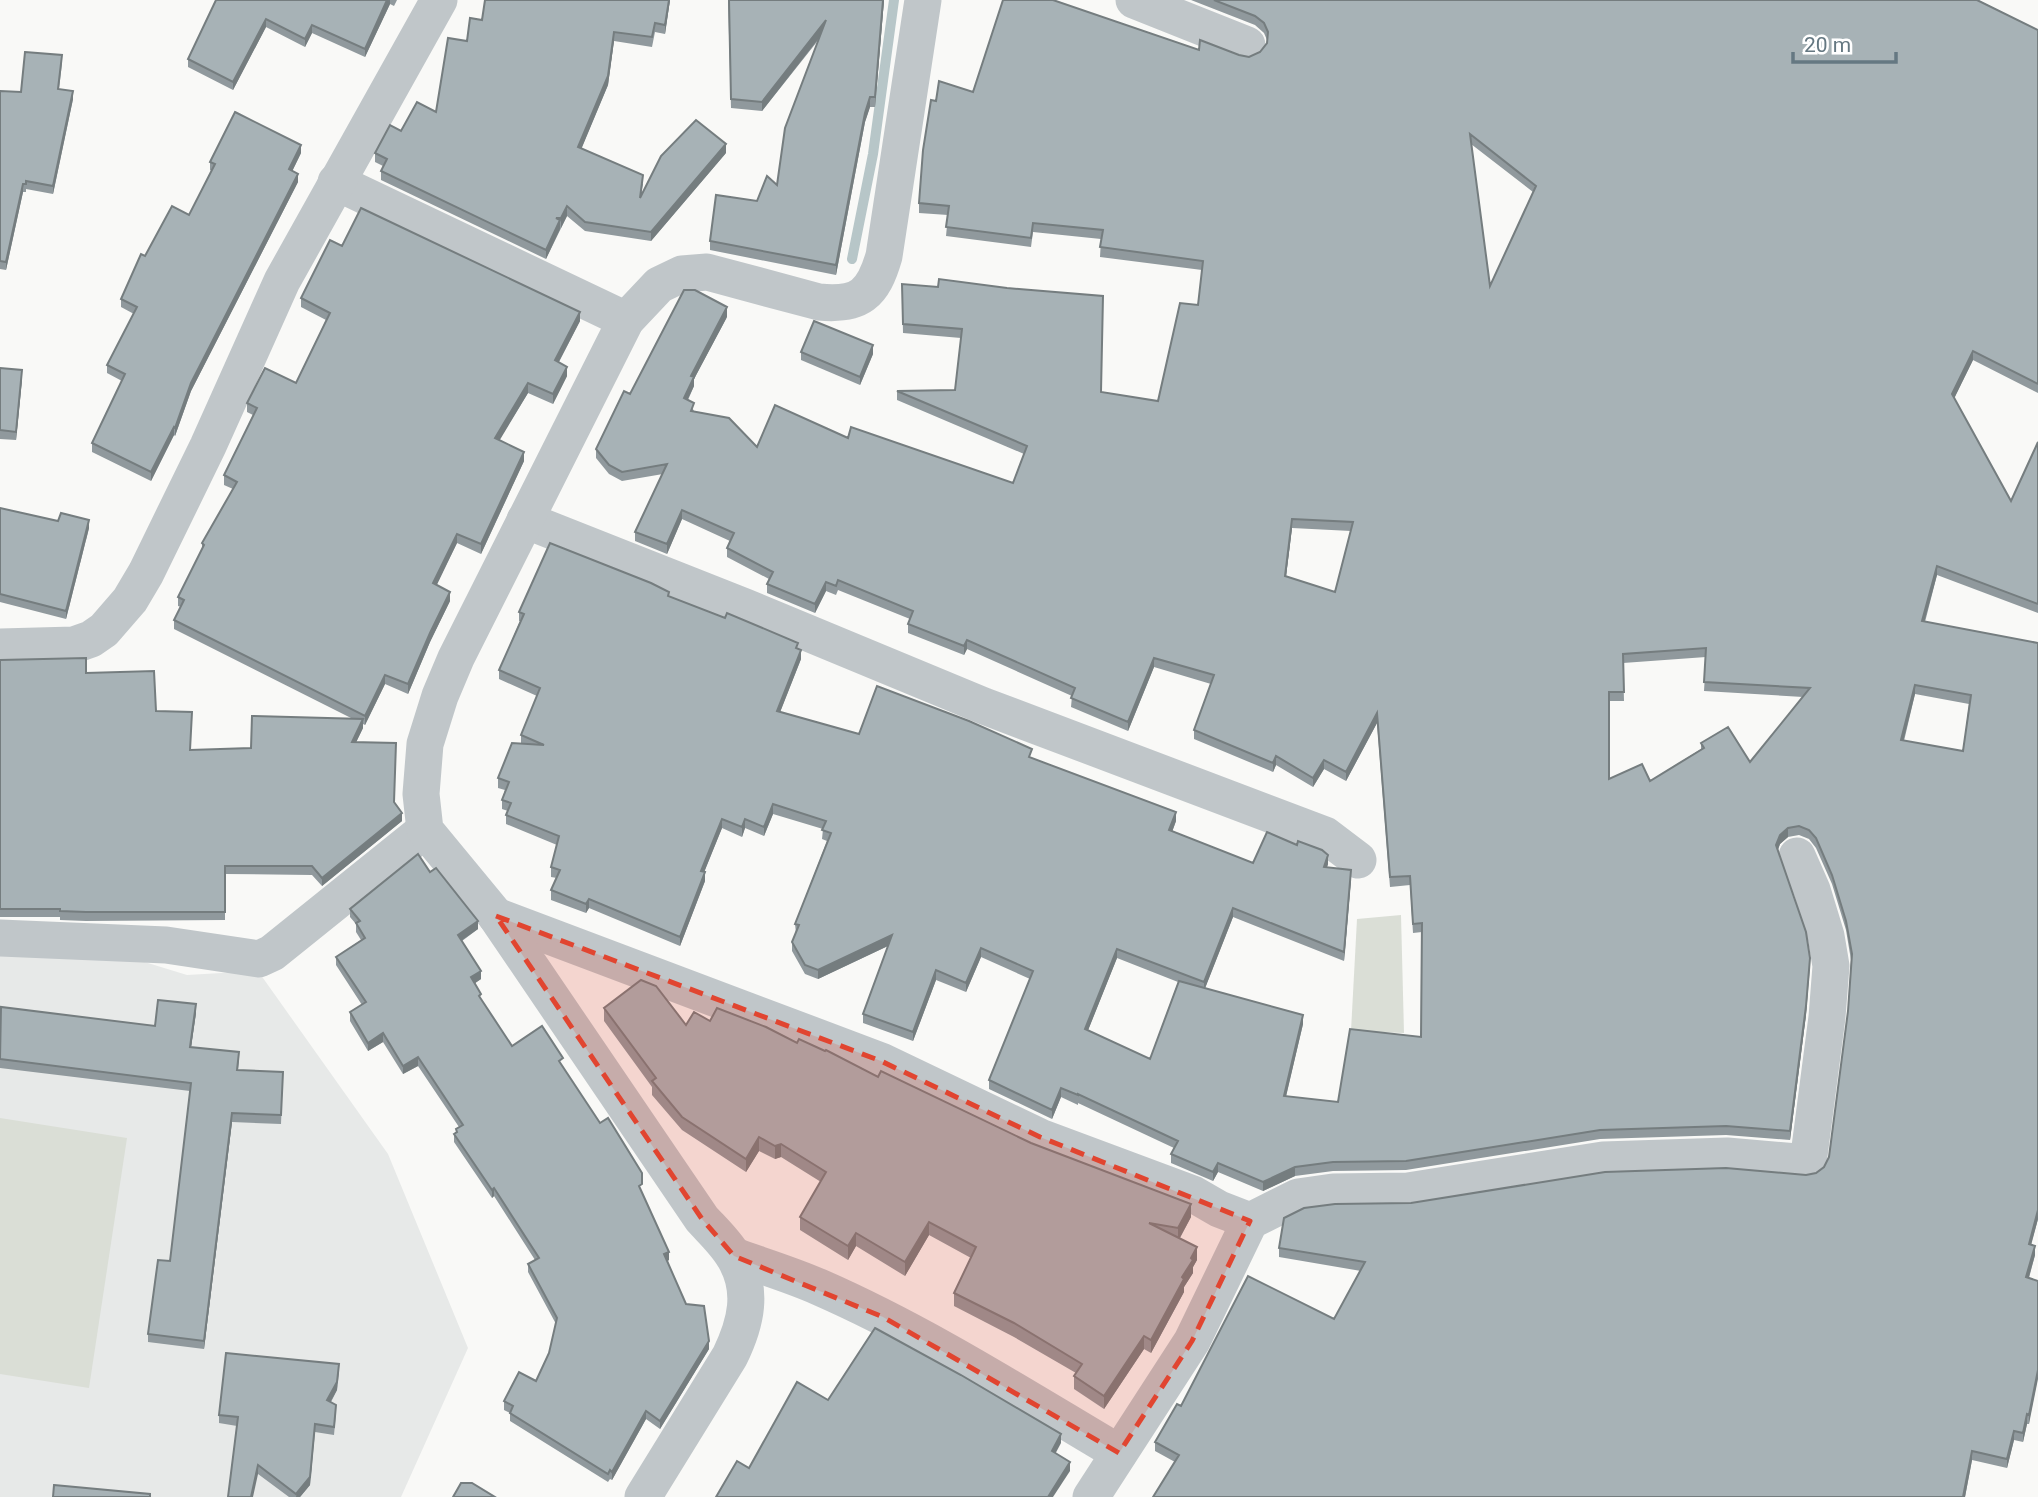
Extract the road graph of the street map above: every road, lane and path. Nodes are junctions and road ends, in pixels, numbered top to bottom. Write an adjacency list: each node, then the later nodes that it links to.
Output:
1 (439, 0): 5 (street)
2 (923, 0): 6 (street)
3 (1135, 0): 4 (street)
4 (1247, 45)
5 (336, 182): 6 (street); 8 (street)
6 (625, 320): 7 (street)
7 (525, 520): 9 (street); 11 (street)
8 (0, 647)
9 (425, 830): 12 (street); 13 (street)
10 (1797, 856): 14 (street)
11 (1358, 860)
12 (496, 916): 14 (street); 15 (street)
13 (0, 938)
14 (1250, 1221): 16 (street)
15 (734, 1256): 16 (street); 17 (street)
16 (1119, 1453): 18 (street)
17 (643, 1497)
18 (1091, 1497)

